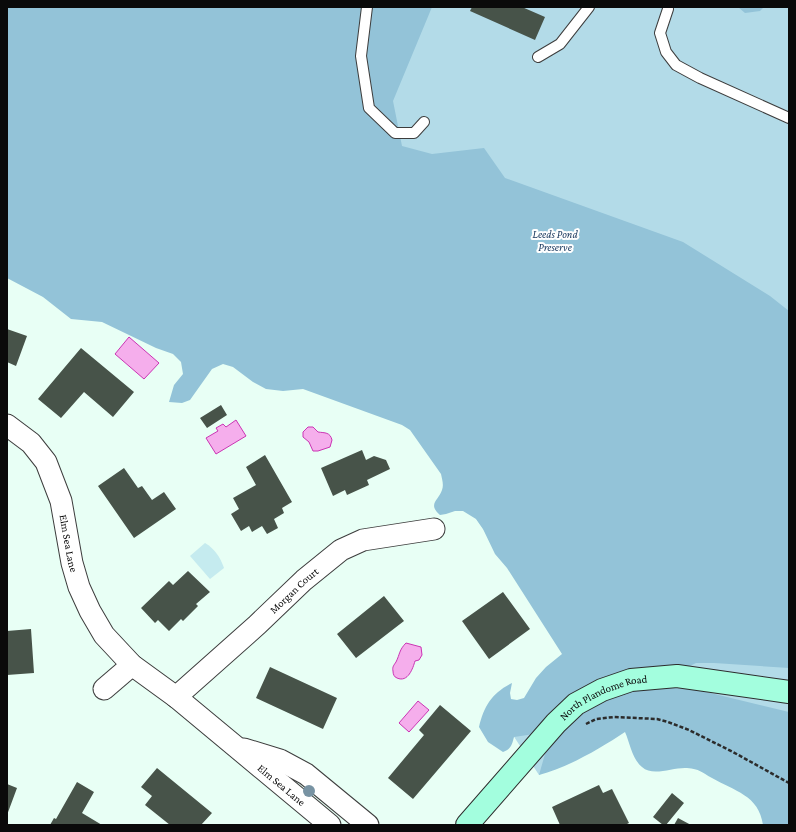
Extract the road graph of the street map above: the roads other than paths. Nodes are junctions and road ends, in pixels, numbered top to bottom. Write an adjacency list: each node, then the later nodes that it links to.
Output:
1 (368, 7): 6 (lane)
2 (589, 7): 4 (lane)
3 (667, 8): 5 (lane)
4 (538, 57)
5 (789, 118)
6 (424, 122)
7 (7, 425): 9 (street, Elm Sea Lane)
8 (434, 529): 12 (street, Morgan Court)
9 (132, 665): 10 (street); 12 (street, Elm Sea Lane)
10 (104, 689)
11 (789, 692): 18 (main road, North Plandome Road)
12 (176, 697): 13 (street, Elm Sea Lane)
13 (233, 745): 14 (street, Elm Sea Lane); 15 (street, Elm Sea Lane)
14 (326, 791): 15 (street, Elm Sea Lane); 17 (street, Elm Sea Lane)
15 (311, 810): 16 (street, Elm Sea Lane)
16 (330, 825)
17 (368, 825)
18 (467, 825)

